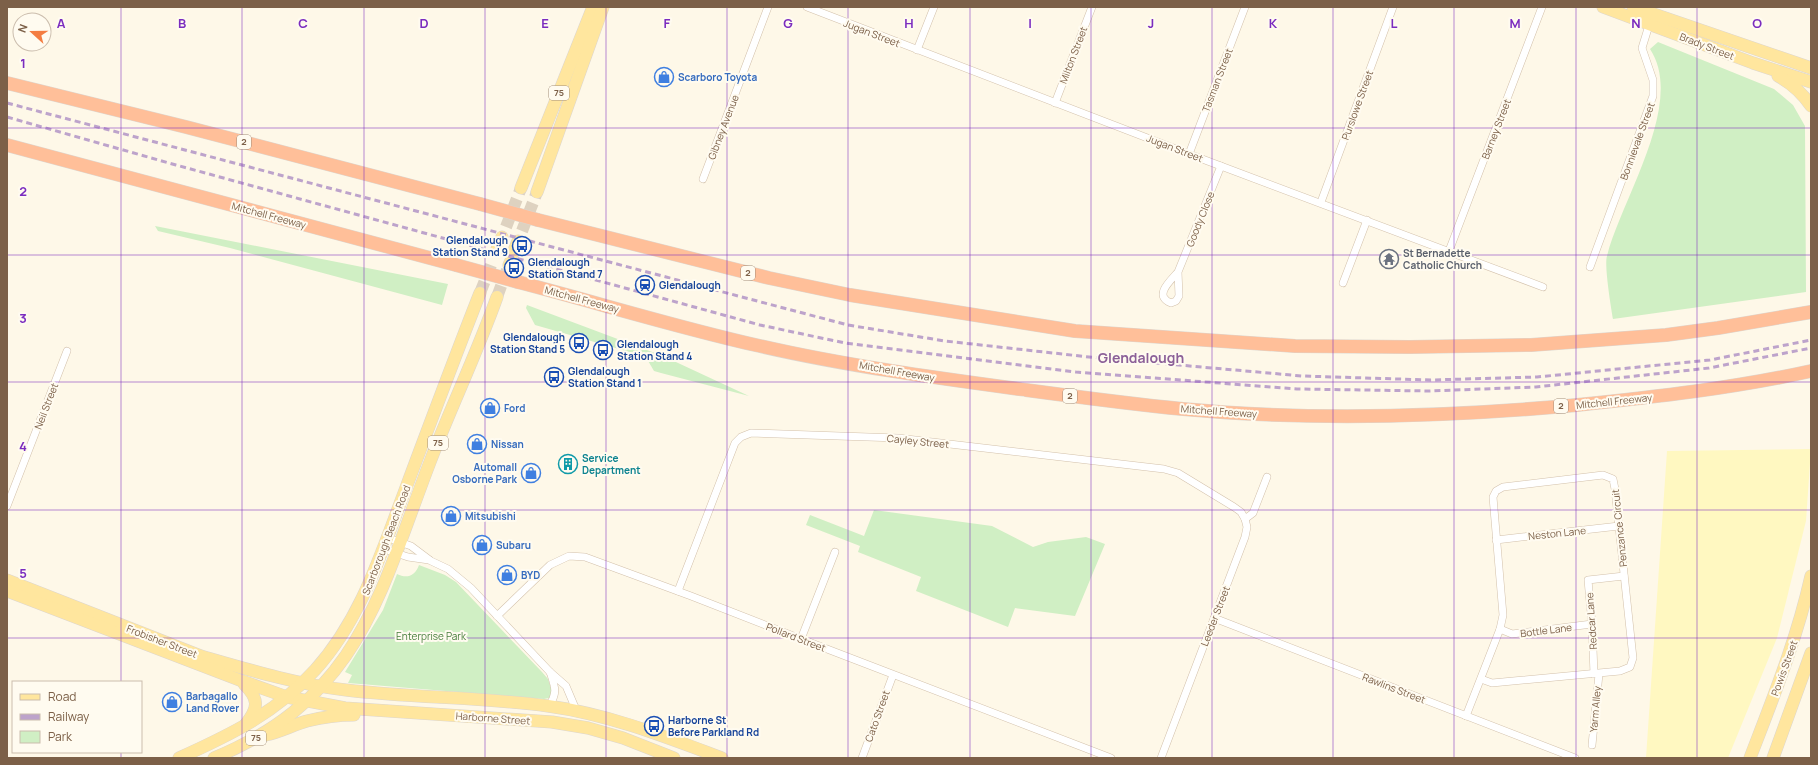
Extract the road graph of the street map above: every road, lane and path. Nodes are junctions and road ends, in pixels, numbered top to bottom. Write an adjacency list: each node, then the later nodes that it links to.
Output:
1 (593, 7): 24 (main road, 75)
2 (603, 7): 25 (main road, 75)
3 (768, 7): 23 (street, Gibney Avenue)
4 (806, 7): 13 (street, Jugan Street)
5 (934, 7): 13 (street)
6 (1092, 7): 18 (street, Milton Street)
7 (1245, 7): 21 (street, Tasman Street)
8 (1393, 7): 26 (street, Purslowe Street)
9 (1542, 7): 30 (street, Barney Street)
10 (1603, 7): 12 (main road, Brady Street)
11 (1633, 7): 12 (main road, Brady Street)
12 (1651, 18): 14 (main road, Brady Street); 15 (main road, Brady Street); 33 (street, Bonnievale Street)
13 (917, 50): 18 (street, Jugan Street)
14 (1764, 67): 16 (main road, Brady Street); 19 (main road)
15 (1811, 68)
16 (1811, 82)
17 (7, 83): 39 (highway, 2, bridge)
18 (1055, 103): 21 (street, Jugan Street)
19 (1811, 106)
20 (7, 145): 41 (highway, Mitchell Freeway / 2, bridge)
21 (1189, 154): 22 (street, Jugan Street)
22 (1221, 166): 26 (street, Jugan Street); 34 (street, Goody Close)
23 (703, 179)
24 (521, 188)
25 (536, 192)
26 (1321, 202): 27 (street, Jugan Street)
27 (1367, 220): 30 (street, Jugan Street); 35 (street)
28 (504, 231): 31 (main road)
29 (520, 235): 32 (main road)
30 (1449, 251): 36 (street, Jugan Street)
31 (495, 255)
32 (511, 259)
33 (1590, 267)
34 (1178, 272)
35 (1342, 283)
36 (1544, 287)
37 (480, 292): 47 (main road, Scarborough Beach Road / 75)
38 (497, 297): 48 (main road, Scarborough Beach Road / 75)
39 (1811, 312)
40 (67, 351): 43 (street, Neil Street)
41 (1811, 371)
42 (1267, 477): 44 (street)
43 (7, 506)
44 (1245, 519): 54 (street, Cayley Street); 57 (street, Leeder Street)
45 (1619, 526): 46 (street, Neston Lane); 46 (street, Penzance Circuit); 51 (street, Penzance Circuit)
46 (1496, 540): 59 (street, Penzance Circuit)
47 (386, 543): 48 (street); 48 (street); 67 (main road, Scarborough Beach Road / 75)
48 (398, 548): 50 (street); 50 (street); 68 (main road, Scarborough Beach Road / 75)
49 (835, 552): 60 (street)
50 (431, 561): 56 (street)
51 (1624, 576): 58 (street, Redcar Lane); 63 (street, Penzance Circuit)
52 (1811, 576): 86 (main road, Powis Street)
53 (7, 580): 67 (main road, Frobisher Street)
54 (678, 591): 56 (street, Pollard Street); 60 (street, Pollard Street)
55 (7, 592): 66 (main road, Frobisher Street)
56 (497, 616): 62 (street)
57 (1214, 618): 74 (street, Rawlins Street); 84 (street, Leeder Street)
58 (1592, 624): 59 (street, Bottle Lane); 63 (street, Redcar Lane)
59 (1500, 629): 65 (street, Penzance Circuit)
60 (800, 639): 64 (street, Pollard Street)
61 (1811, 654): 87 (main road, Powis Street)
62 (550, 672): 71 (street); 73 (street)
63 (1596, 674): 65 (street, Penzance Circuit); 77 (street, Yarm Alley)
64 (893, 675): 82 (street, Cato Street); 83 (street, Pollard Street)
65 (1481, 679): 74 (street, Penzance Circuit)
66 (242, 681): 69 (main road, Frobisher Street); 75 (main road)
67 (303, 682): 68 (main road, Frobisher Street); 69 (main road, Scarborough Beach Road / 75)
68 (322, 686): 70 (main road, Scarborough Beach Road / 75); 71 (main road, Harborne Street)
69 (287, 696): 70 (main road, Frobisher Street); 75 (main road, Scarborough Beach Road / 75)
70 (306, 701): 72 (main road, Harborne Street); 76 (main road, Scarborough Beach Road / 75)
71 (549, 706): 73 (main road, Harborne Street)
72 (370, 710): 76 (main road); 80 (main road, Harborne Street)
73 (577, 712): 81 (main road, Harborne Street)
74 (1466, 716): 85 (street, Rawlins Street)
75 (244, 728): 78 (main road, Scarborough Beach Road / 75)
76 (258, 737): 79 (main road, Scarborough Beach Road / 75)
77 (1592, 745)
78 (179, 758)
79 (214, 758)
80 (674, 758)
81 (722, 758)
82 (862, 758)
83 (1111, 758)
84 (1161, 758)
85 (1575, 758)
86 (1750, 758)
87 (1773, 758)

